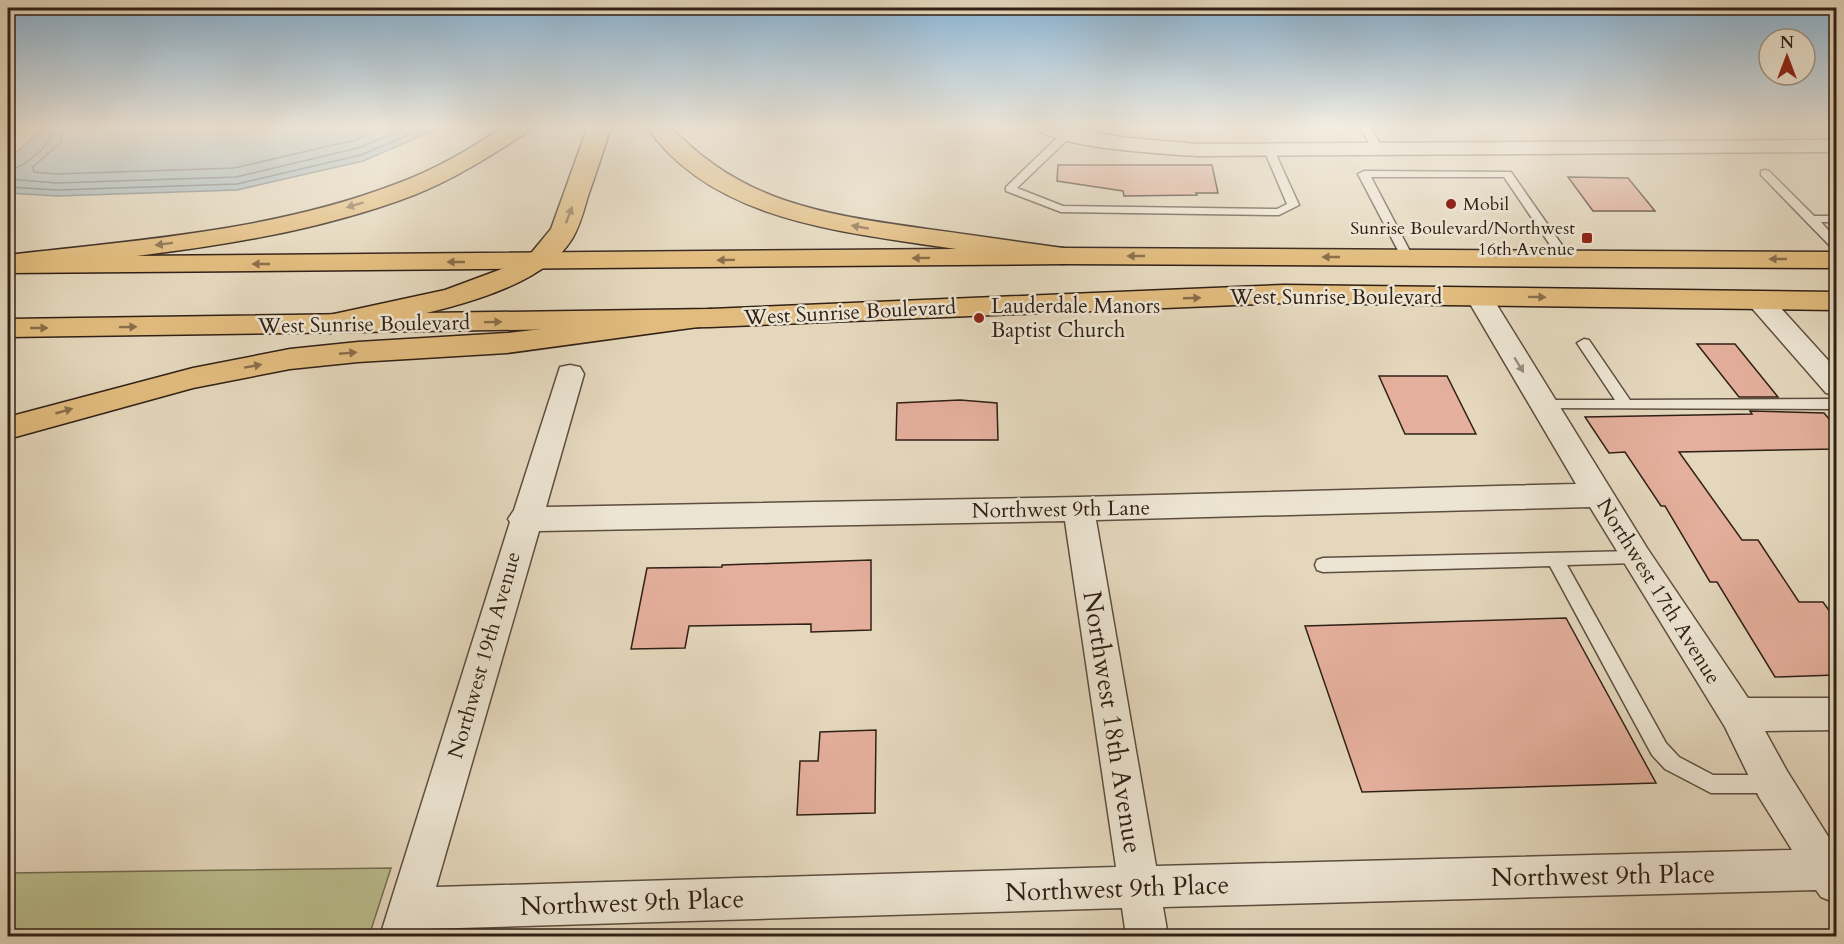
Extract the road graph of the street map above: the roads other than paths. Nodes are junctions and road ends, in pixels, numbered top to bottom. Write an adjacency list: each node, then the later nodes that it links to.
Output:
1 (448, 170): 15 (main road, one-way to 15)
2 (585, 170): 14 (main road, one-way to 2)
3 (704, 170): 10 (main road, one-way to 3)
4 (1030, 170): 5 (lane)
5 (1278, 170)
6 (1766, 173): 7 (lane)
7 (1811, 219): 8 (lane); 9 (lane)
8 (1836, 219)
9 (1836, 245)
10 (1063, 256): 11 (main road, West Sunrise Boulevard, one-way to 10); 14 (main road, West Sunrise Boulevard, one-way to 14)
11 (1407, 257): 12 (main road, West Sunrise Boulevard); 12 (lane)
12 (1565, 258): 13 (main road, West Sunrise Boulevard, one-way to 12)
13 (1836, 260)
14 (536, 262): 15 (main road, West Sunrise Boulevard, one-way to 15); 20 (main road)
15 (8, 264)
16 (1479, 297): 17 (main road, West Sunrise Boulevard, one-way to 17); 19 (main road, West Sunrise Boulevard, one-way to 16); 26 (street, Northwest 17th Avenue, one-way to 26)
17 (1759, 300): 18 (main road, West Sunrise Boulevard); 24 (street)
18 (1836, 301)
19 (710, 318): 20 (main road, West Sunrise Boulevard, one-way to 19); 28 (main road, one-way to 19)
20 (330, 324): 21 (main road, West Sunrise Boulevard, one-way to 20)
21 (8, 328)
22 (1584, 343): 27 (lane)
23 (570, 374): 31 (street, Northwest 19th Avenue)
24 (1836, 386)
25 (1836, 404): 27 (lane)
26 (1543, 405): 27 (lane); 29 (street, Northwest 17th Avenue)
27 (1626, 405)
28 (8, 428)
29 (1598, 495): 30 (street, Northwest 9th Lane); 32 (street, Northwest 17th Avenue)
30 (1079, 508): 31 (street, Northwest 9th Lane); 39 (street, Northwest 18th Avenue)
31 (524, 519): 40 (street, Northwest 19th Avenue)
32 (1636, 557): 33 (lane); 36 (street, Northwest 17th Avenue)
33 (1555, 559): 34 (lane); 37 (lane)
34 (1323, 565)
35 (1836, 714): 36 (street)
36 (1738, 716): 37 (street, Northwest 17th Avenue)
37 (1773, 784): 38 (street, Northwest 17th Avenue)
38 (1831, 878): 39 (street, Northwest 9th Place)
39 (1139, 886): 40 (street, Northwest 9th Place); 41 (street, Northwest 18th Avenue)
40 (405, 923)
41 (1147, 936)

